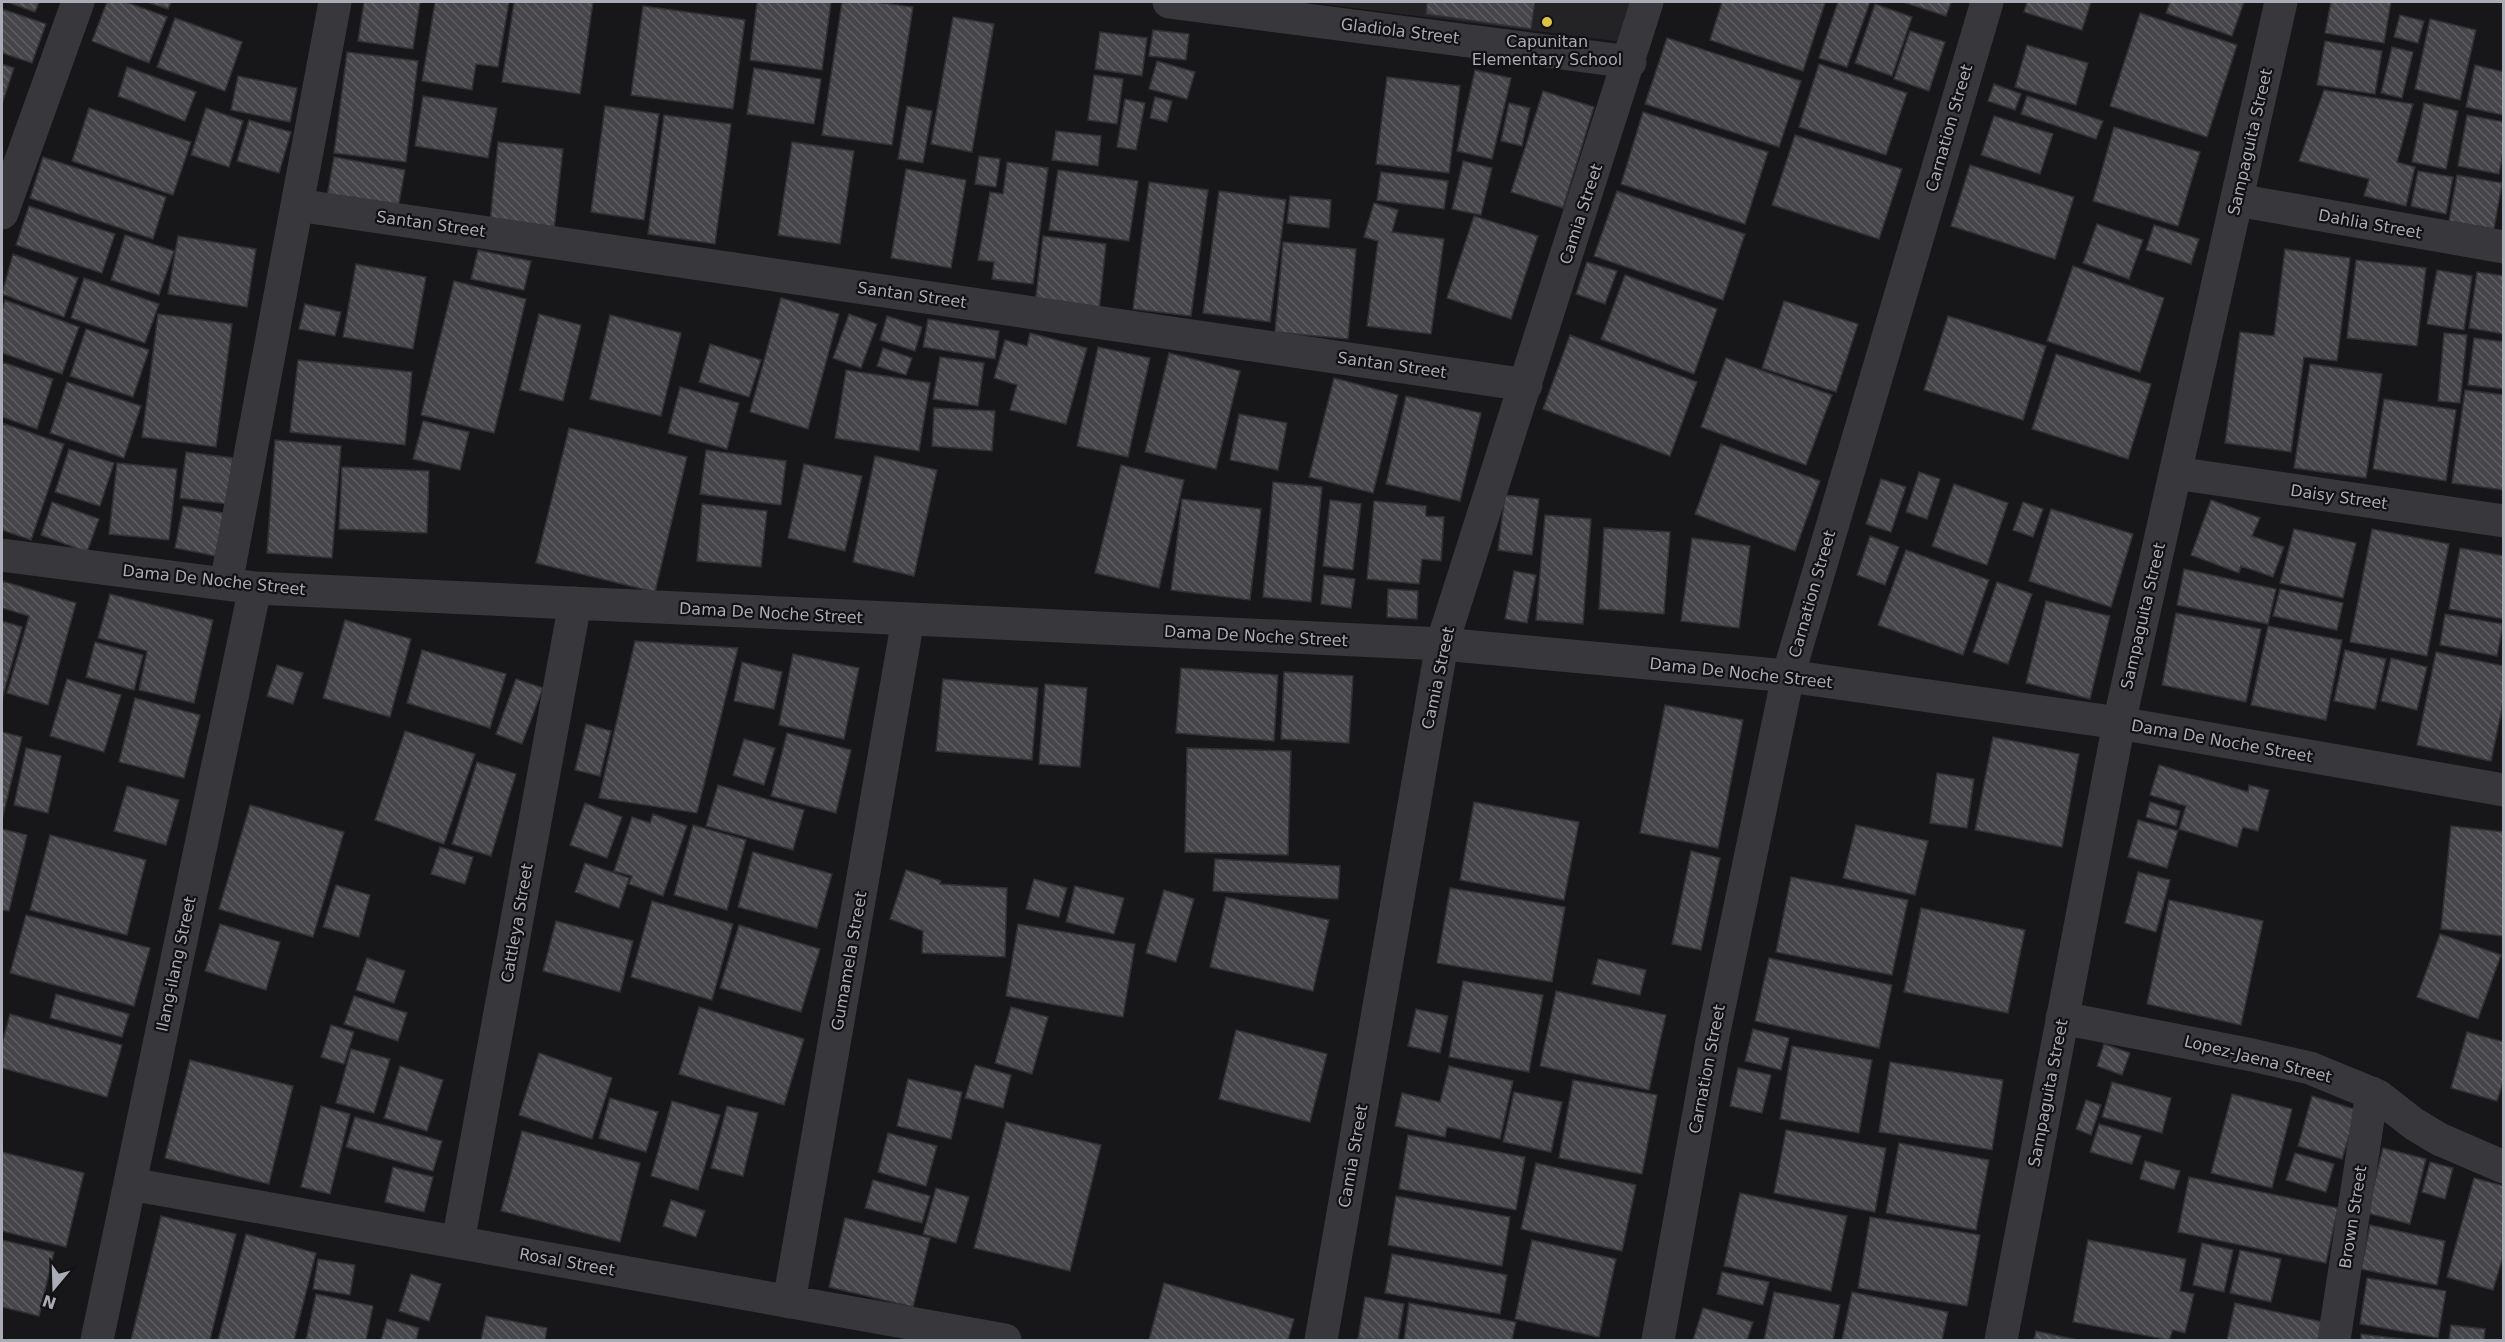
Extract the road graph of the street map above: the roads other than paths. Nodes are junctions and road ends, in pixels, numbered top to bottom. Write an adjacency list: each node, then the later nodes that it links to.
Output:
1 (78, 2): 10 (street)
2 (334, 2): 9 (street, Ilang-ilang Street)
3 (1169, 2): 7 (street, Gladiola Street)
4 (1647, 2): 7 (street, Camia Street)
5 (1987, 2): 20 (street, Carnation Street)
6 (2281, 2): 8 (street, Sampaguita Street)
7 (1630, 62): 12 (street, Camia Street)
8 (2237, 200): 11 (street, Dahlia Street); 13 (street, Sampaguita Street)
9 (297, 205): 12 (street, Santan Street); 16 (street, Ilang-ilang Street)
10 (2, 213)
11 (2504, 247)
12 (1526, 385): 19 (street, Camia Street)
13 (2175, 473): 14 (street, Daisy Street); 21 (street, Sampaguita Street)
14 (2504, 521)
15 (2, 555): 16 (street, Dama De Noche Street)
16 (241, 586): 17 (street, Dama De Noche Street); 26 (street, Ilang-ilang Street)
17 (575, 603): 18 (street, Dama De Noche Street); 27 (street, Cattleya Street)
18 (908, 619): 19 (street, Dama De Noche Street); 28 (street, Gumamela Street)
19 (1442, 644): 20 (street, Dama De Noche Street); 31 (street, Camia Street)
20 (1788, 676): 21 (street, Dama De Noche Street); 32 (street, Carnation Street)
21 (2119, 723): 22 (street, Dama De Noche Street); 23 (street, Sampaguita Street)
22 (2504, 790)
23 (2062, 1018): 24 (street, Lopez-Jaena Street); 33 (street, Sampaguita Street)
24 (2372, 1093): 25 (street, Lopez-Jaena Street); 34 (street, Brown Street)
25 (2504, 1167)
26 (130, 1184): 27 (street, Rosal Street); 29 (street, Ilang-ilang Street)
27 (459, 1242): 28 (street, Rosal Street)
28 (789, 1302): 30 (street, Rosal Street)
29 (97, 1341)
30 (1005, 1341)
31 (1321, 1341)
32 (1658, 1341)
33 (2001, 1341)
34 (2334, 1341)

